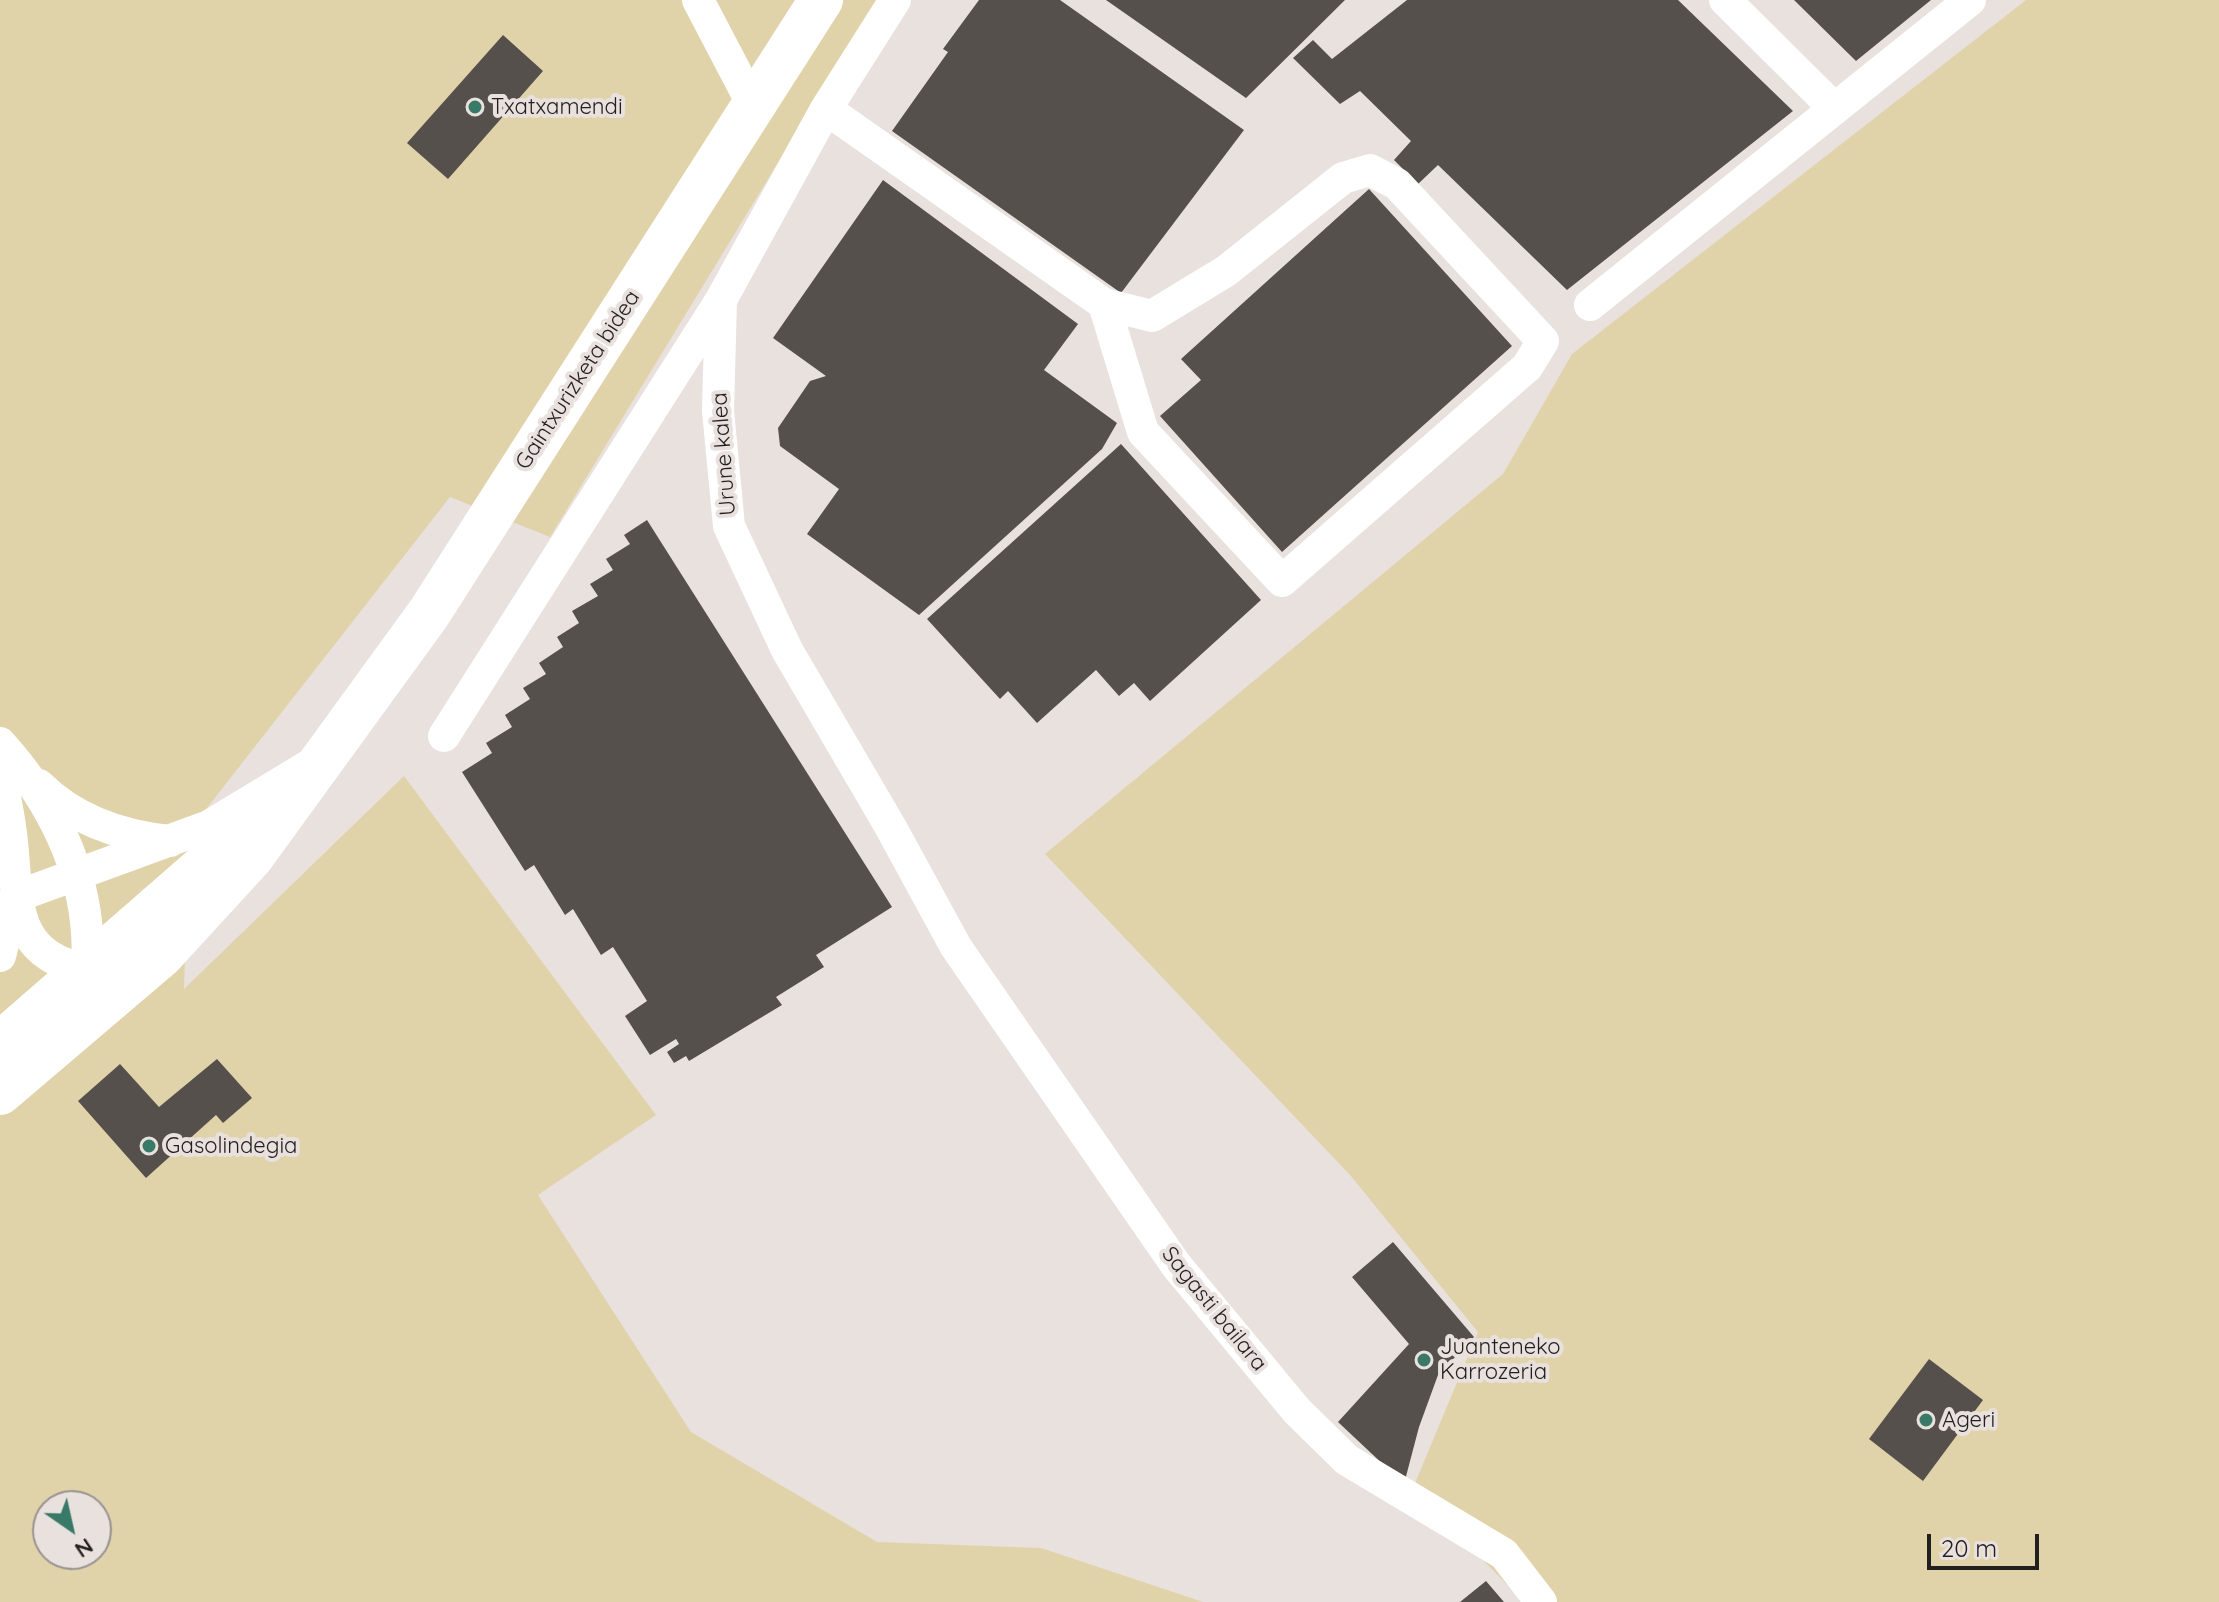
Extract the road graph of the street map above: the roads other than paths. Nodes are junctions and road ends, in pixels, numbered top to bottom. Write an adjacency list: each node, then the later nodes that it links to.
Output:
1 (698, 0): 6 (street)
2 (821, 0): 6 (main road, Gaintxurizketa bidea)
3 (895, 0): 8 (street, Urune kalea)
4 (1725, 0): 7 (street)
5 (1970, 0): 7 (street)
6 (754, 107): 14 (main road, Gaintxurizketa bidea)
7 (1834, 108): 11 (street)
8 (826, 109): 9 (street, Urune kalea); 10 (street)
9 (721, 300): 12 (street); 19 (street, Urune kalea)
10 (1104, 304): 10 (street)
11 (1590, 305)
12 (444, 736)
13 (0, 743): 15 (street)
14 (325, 754): 16 (street); 20 (main road, Gaintxurizketa bidea); 22 (main road, Gaintxurizketa bidea)
15 (11, 771): 16 (street); 17 (street); 18 (street)
16 (173, 841): 17 (street)
17 (78, 875): 18 (street); 22 (street)
18 (15, 897): 21 (street); 22 (street)
19 (956, 947): 26 (street, Sagasti bailara)
20 (162, 955): 22 (main road, Gaintxurizketa bidea); 25 (main road, Gaintxurizketa bidea)
21 (0, 956)
22 (87, 970): 23 (main road, Gaintxurizketa bidea); 24 (main road, Gaintxurizketa bidea)
23 (0, 1044)
24 (0, 1070)
25 (0, 1093)
26 (1541, 1602)

